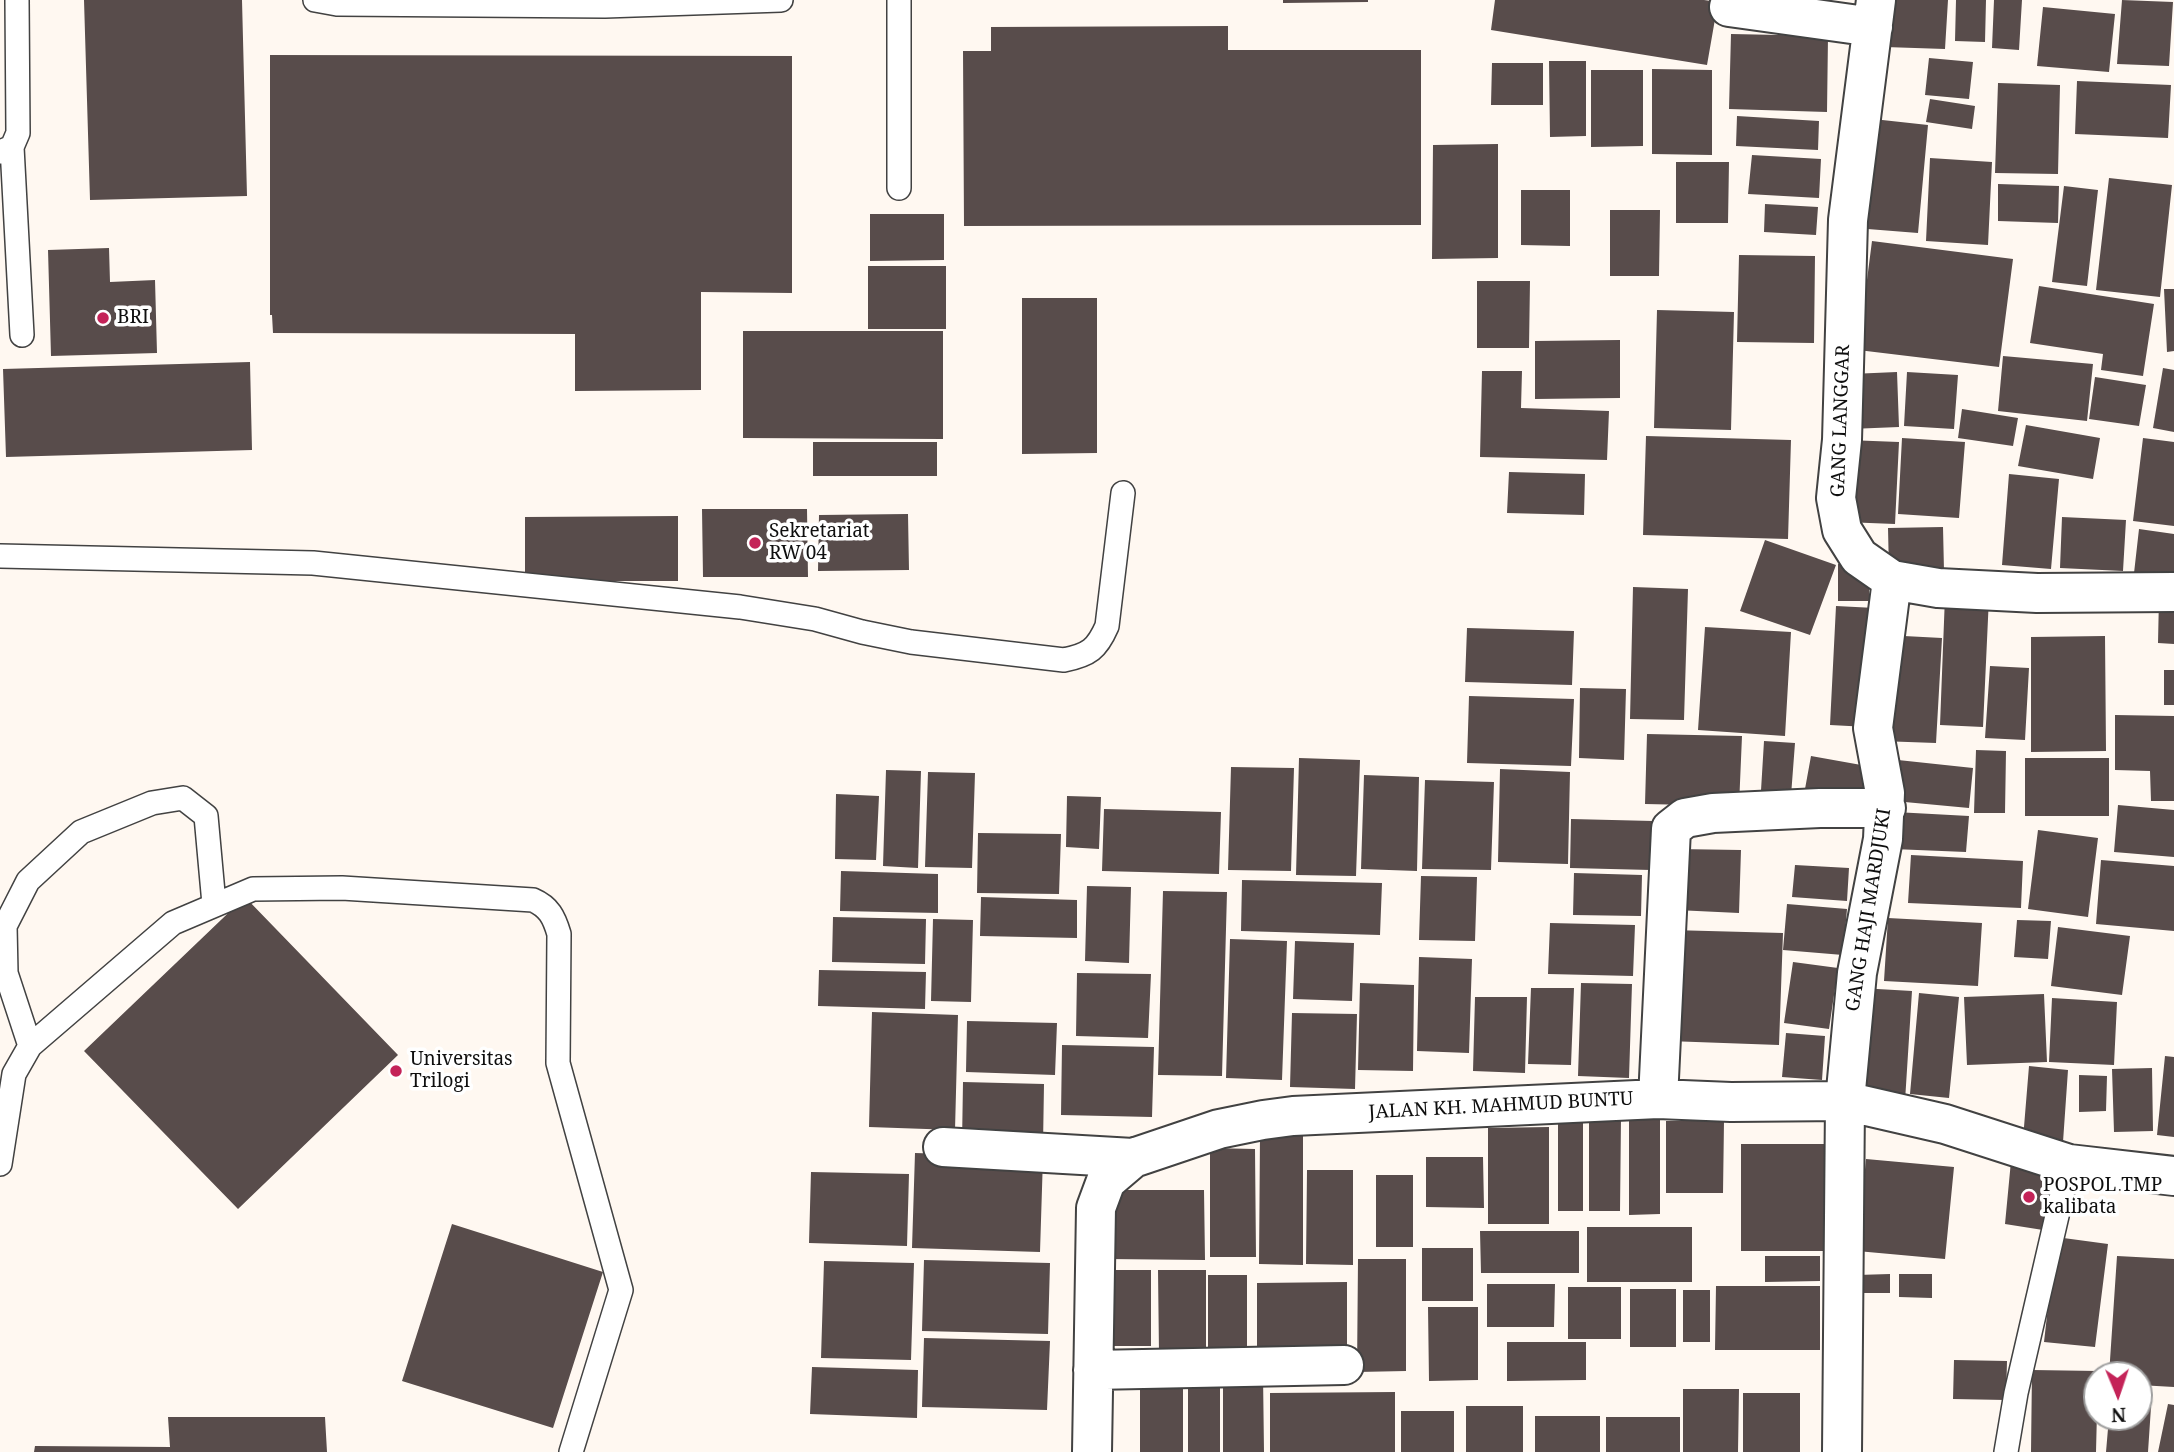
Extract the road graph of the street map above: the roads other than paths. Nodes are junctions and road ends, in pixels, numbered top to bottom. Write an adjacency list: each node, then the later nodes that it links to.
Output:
1 (18, 0): 8 (lane)
2 (315, 0): 5 (lane)
3 (781, 0): 5 (lane)
4 (899, 0): 9 (lane)
5 (605, 3)
6 (1729, 7): 7 (street)
7 (1874, 14): 13 (street, GANG LANGGAR)
8 (6, 150): 10 (lane)
9 (899, 188)
10 (22, 335)
11 (1123, 493): 12 (lane)
12 (0, 556)
13 (1892, 580): 14 (street, GANG LANGGAR); 15 (street, GANG HAJI MARDJUKI)
14 (2174, 592)
15 (1886, 808): 19 (street); 20 (street, GANG HAJI MARDJUKI)
16 (214, 904): 17 (lane); 17 (lane); 28 (lane)
17 (30, 1046): 18 (lane)
18 (7, 1074): 23 (lane)
19 (1658, 1099): 20 (street, JALAN KH. MAHMUD BUNTU); 22 (street, JALAN KH. MAHMUD BUNTU)
20 (1844, 1101): 24 (street, JALAN KH. MAHMUD BUNTU); 30 (street, GANG HAJI MARDJUKI)
21 (943, 1147): 22 (street)
22 (1133, 1158): 27 (street, JALAN KH. MAHMUD BUNTU)
23 (0, 1164)
24 (2069, 1164): 25 (street, JALAN KH. MAHMUD BUNTU); 31 (lane)
25 (2174, 1176)
26 (1344, 1365): 27 (street)
27 (1093, 1370): 29 (street, JALAN KH. MAHMUD BUNTU)
28 (571, 1452)
29 (1092, 1452)
30 (1842, 1452)
31 (2006, 1452)

